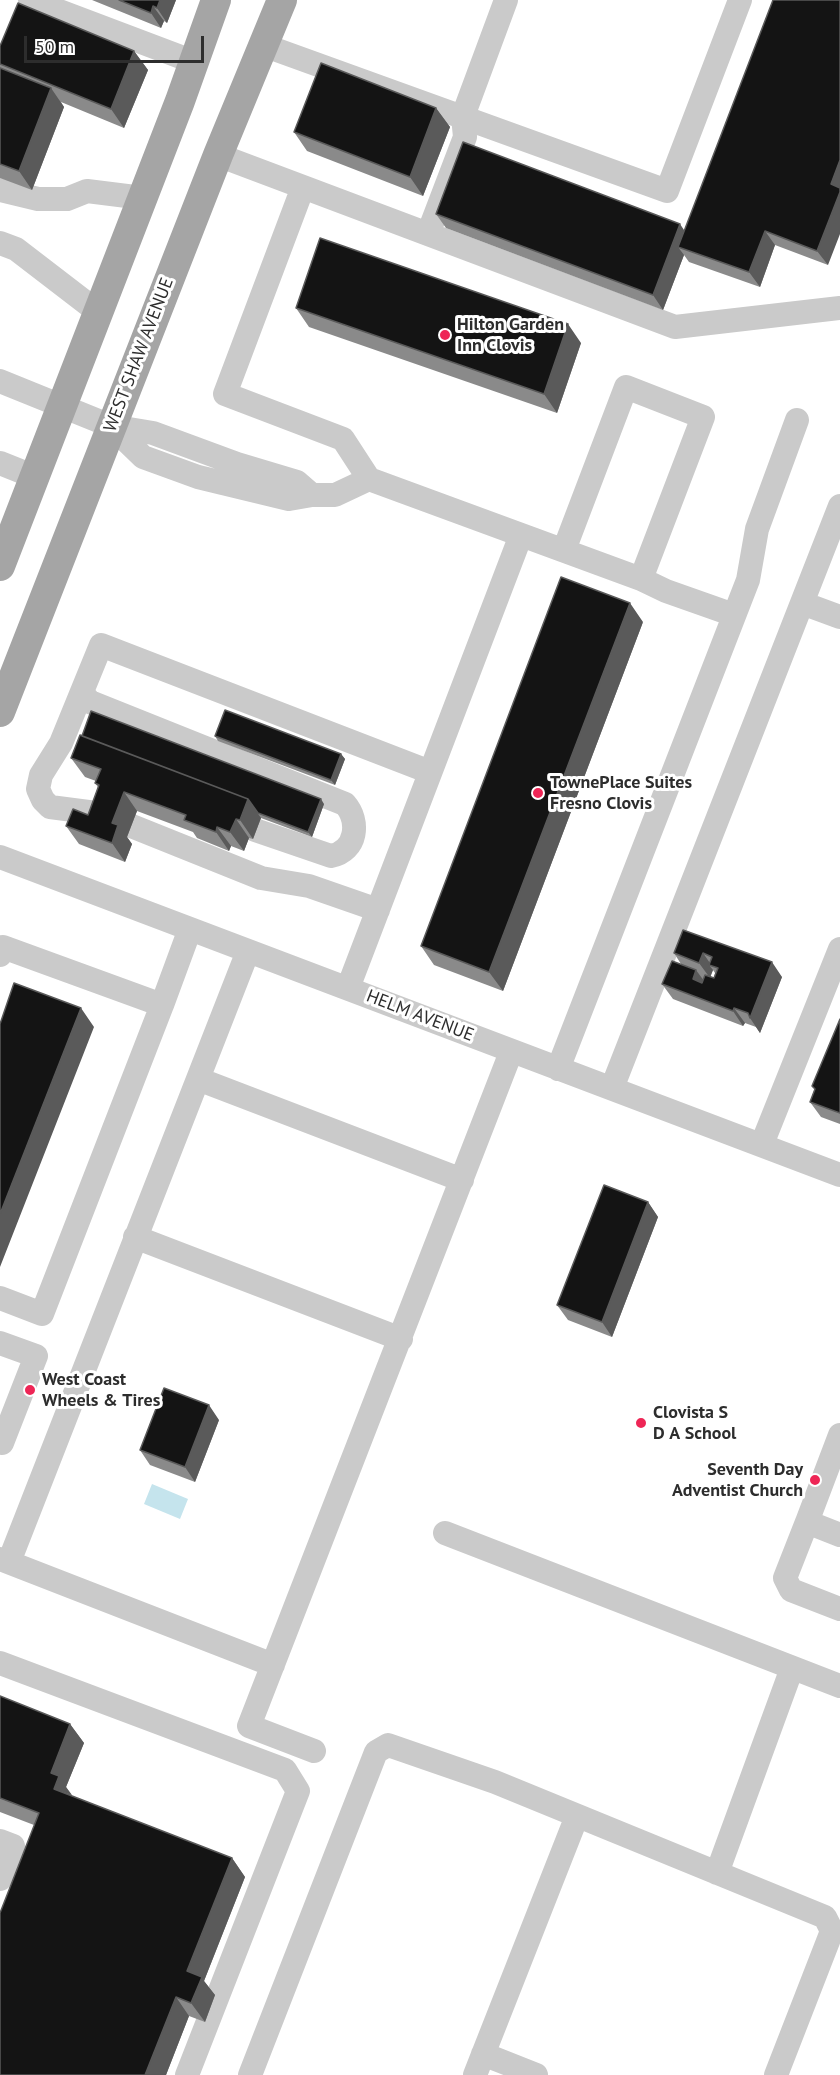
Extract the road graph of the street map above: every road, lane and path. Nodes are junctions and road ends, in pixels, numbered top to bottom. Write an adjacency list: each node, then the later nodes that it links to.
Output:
1 (30, 0): 7 (street)
2 (216, 0): 7 (main road)
3 (282, 0): 6 (main road, WEST SHAW AVENUE)
4 (506, 0): 8 (street)
5 (740, 0): 8 (street)
6 (263, 45): 8 (street); 9 (main road, WEST SHAW AVENUE)
7 (194, 62): 12 (main road)
8 (463, 116): 13 (street)
9 (218, 154): 10 (street); 20 (main road, WEST SHAW AVENUE)
10 (303, 187): 13 (street); 23 (street)
11 (0, 190): 12 (street)
12 (142, 198): 16 (main road)
13 (428, 234): 15 (street)
14 (8, 246): 16 (street)
15 (840, 308)
16 (98, 312): 18 (main road)
17 (0, 381): 18 (street)
18 (62, 406): 20 (street); 22 (main road)
19 (797, 420): 30 (street)
20 (111, 426): 23 (street); 33 (main road, WEST SHAW AVENUE)
21 (0, 463): 22 (street)
22 (35, 477): 27 (main road)
23 (369, 479): 25 (street)
24 (840, 506): 29 (street)
25 (521, 535): 26 (street); 36 (street)
26 (564, 550): 28 (street); 28 (street)
27 (2, 553)
28 (641, 579): 30 (street)
29 (802, 603): 31 (street); 52 (street)
30 (734, 615): 50 (street)
31 (840, 617)
32 (82, 693): 35 (street); 36 (street); 39 (street)
33 (0, 712)
34 (78, 762): 35 (street)
35 (48, 763): 37 (street)
36 (430, 772): 41 (street)
37 (104, 814)
38 (129, 825): 41 (street)
39 (255, 830)
40 (0, 858): 42 (street, HELM AVENUE)
41 (378, 910): 46 (street)
42 (190, 929): 44 (street, HELM AVENUE); 47 (street)
43 (840, 949): 48 (street)
44 (248, 951): 46 (street, HELM AVENUE); 51 (street)
45 (0, 956): 47 (street)
46 (348, 988): 49 (street, HELM AVENUE)
47 (162, 1005): 57 (street)
48 (830, 1005): 53 (street)
49 (511, 1052): 50 (street, HELM AVENUE); 55 (street)
50 (558, 1069): 52 (street, HELM AVENUE)
51 (198, 1079): 55 (street); 56 (street)
52 (612, 1088): 53 (street, HELM AVENUE)
53 (762, 1144): 54 (street, HELM AVENUE)
54 (840, 1175)
55 (462, 1180): 58 (street)
56 (135, 1238): 58 (street); 65 (street)
57 (0, 1298)
58 (401, 1339): 68 (street)
59 (0, 1343): 61 (street)
60 (840, 1435): 62 (street)
61 (0, 1442)
62 (807, 1522): 64 (street); 66 (street)
63 (445, 1533): 69 (street)
64 (840, 1534)
65 (5, 1561): 68 (street)
66 (840, 1609)
67 (0, 1663): 78 (street)
68 (273, 1665): 71 (street)
69 (792, 1668): 70 (street); 74 (street)
70 (840, 1686)
71 (314, 1751)
72 (577, 1816): 74 (street); 77 (street); 79 (street)
73 (0, 1841): 75 (street)
74 (717, 1873): 76 (street)
75 (0, 1879)
76 (832, 1920): 81 (street)
77 (479, 2065): 80 (street)
78 (187, 2075)
79 (250, 2075)
80 (536, 2075)
81 (776, 2075)

